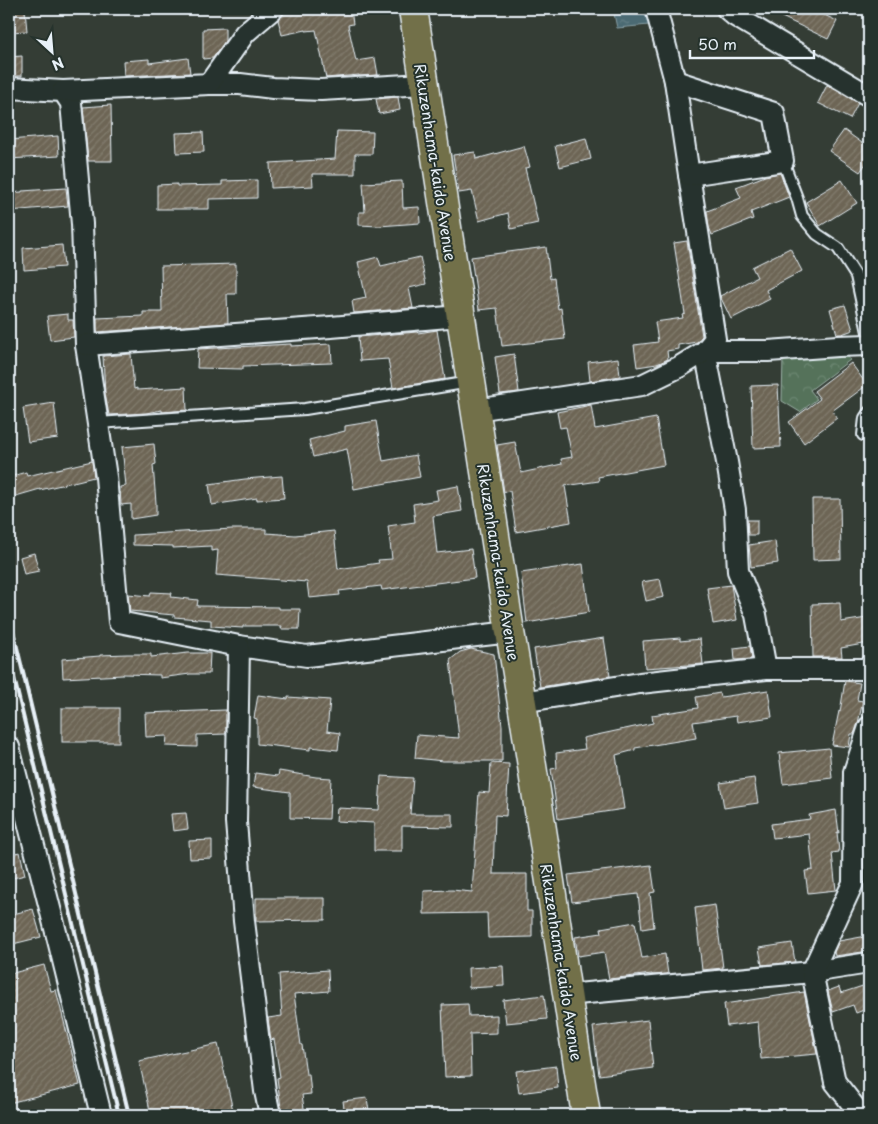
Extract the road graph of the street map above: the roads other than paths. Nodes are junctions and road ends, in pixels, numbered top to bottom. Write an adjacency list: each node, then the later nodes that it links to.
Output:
1 (273, 9): 6 (street)
2 (413, 9): 7 (highway, Rikuzenhama-kaido Avenue)
3 (656, 9): 5 (street)
4 (726, 9): 10 (street)
5 (675, 81): 11 (street); 12 (street)
6 (208, 84): 7 (street); 9 (street)
7 (424, 84): 13 (highway, Rikuzenhama-kaido Avenue)
8 (9, 88): 9 (street)
9 (63, 90): 16 (street)
10 (869, 96)
11 (782, 160): 12 (street); 14 (lane)
12 (689, 175): 17 (street)
13 (460, 316): 16 (street); 18 (highway, Rikuzenhama-kaido Avenue)
14 (869, 337)
15 (869, 345): 17 (street)
16 (86, 346): 21 (street)
17 (705, 352): 19 (street); 25 (street)
18 (471, 381): 19 (highway, Rikuzenhama-kaido Avenue); 21 (lane)
19 (476, 410): 23 (highway, Rikuzenhama-kaido Avenue)
20 (869, 412): 22 (lane)
21 (98, 423): 24 (street)
22 (863, 434)
23 (510, 632): 24 (street); 27 (highway, Rikuzenhama-kaido Avenue)
24 (239, 646): 35 (street)
25 (766, 669): 26 (street); 27 (street)
26 (869, 669)
27 (522, 702): 33 (highway, Rikuzenhama-kaido Avenue)
28 (869, 727): 30 (street)
29 (9, 747): 34 (street)
30 (864, 761): 32 (street)
31 (869, 963): 32 (street)
32 (812, 972): 33 (street); 37 (street)
33 (566, 995): 36 (highway, Rikuzenhama-kaido Avenue)
34 (100, 1115)
35 (270, 1115)
36 (586, 1115)
37 (861, 1115)

